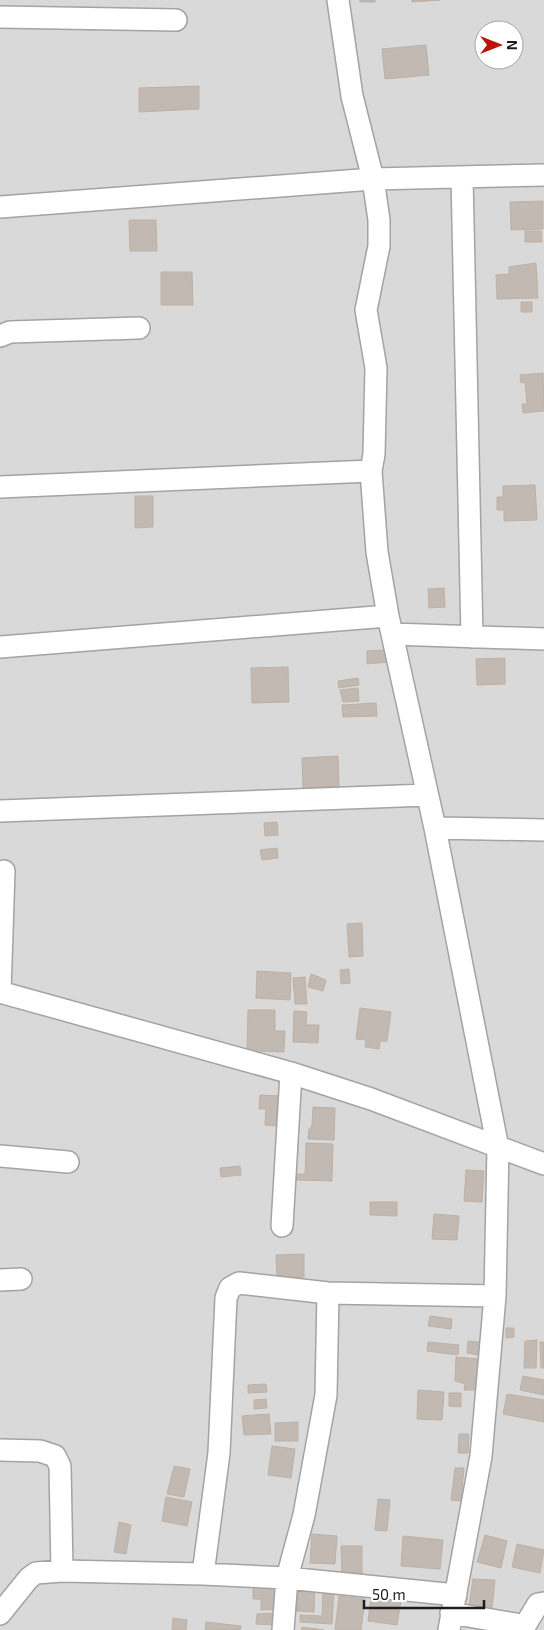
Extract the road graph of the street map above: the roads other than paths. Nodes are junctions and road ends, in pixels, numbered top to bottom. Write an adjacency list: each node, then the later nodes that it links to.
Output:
1 (338, 0): 6 (street)
2 (0, 17): 3 (street)
3 (176, 20)
4 (544, 175): 5 (street)
5 (462, 177): 6 (street); 13 (street)
6 (373, 179): 7 (street); 10 (street)
7 (0, 207)
8 (139, 328): 9 (street)
9 (0, 336)
10 (371, 471): 11 (street); 12 (street)
11 (0, 487)
12 (390, 625): 13 (street); 15 (street); 16 (street)
13 (472, 637): 14 (street)
14 (544, 639)
15 (0, 647)
16 (427, 795): 17 (street); 18 (street)
17 (0, 811)
18 (434, 828): 19 (street); 23 (street)
19 (544, 830)
20 (4, 871): 21 (street)
21 (0, 992): 22 (street)
22 (291, 1073): 23 (street); 27 (street)
23 (498, 1148): 26 (street); 31 (street)
24 (0, 1156): 25 (street)
25 (68, 1162)
26 (544, 1164)
27 (282, 1226)
28 (21, 1279): 29 (street)
29 (0, 1280)
30 (328, 1293): 31 (street); 34 (street); 35 (street)
31 (495, 1296): 37 (street)
32 (0, 1450): 33 (street)
33 (62, 1571): 34 (street); 38 (street)
34 (203, 1574): 35 (street)
35 (287, 1578): 37 (street); 39 (street)
36 (544, 1603): 37 (street)
37 (452, 1613)
38 (0, 1614)
39 (283, 1630)

